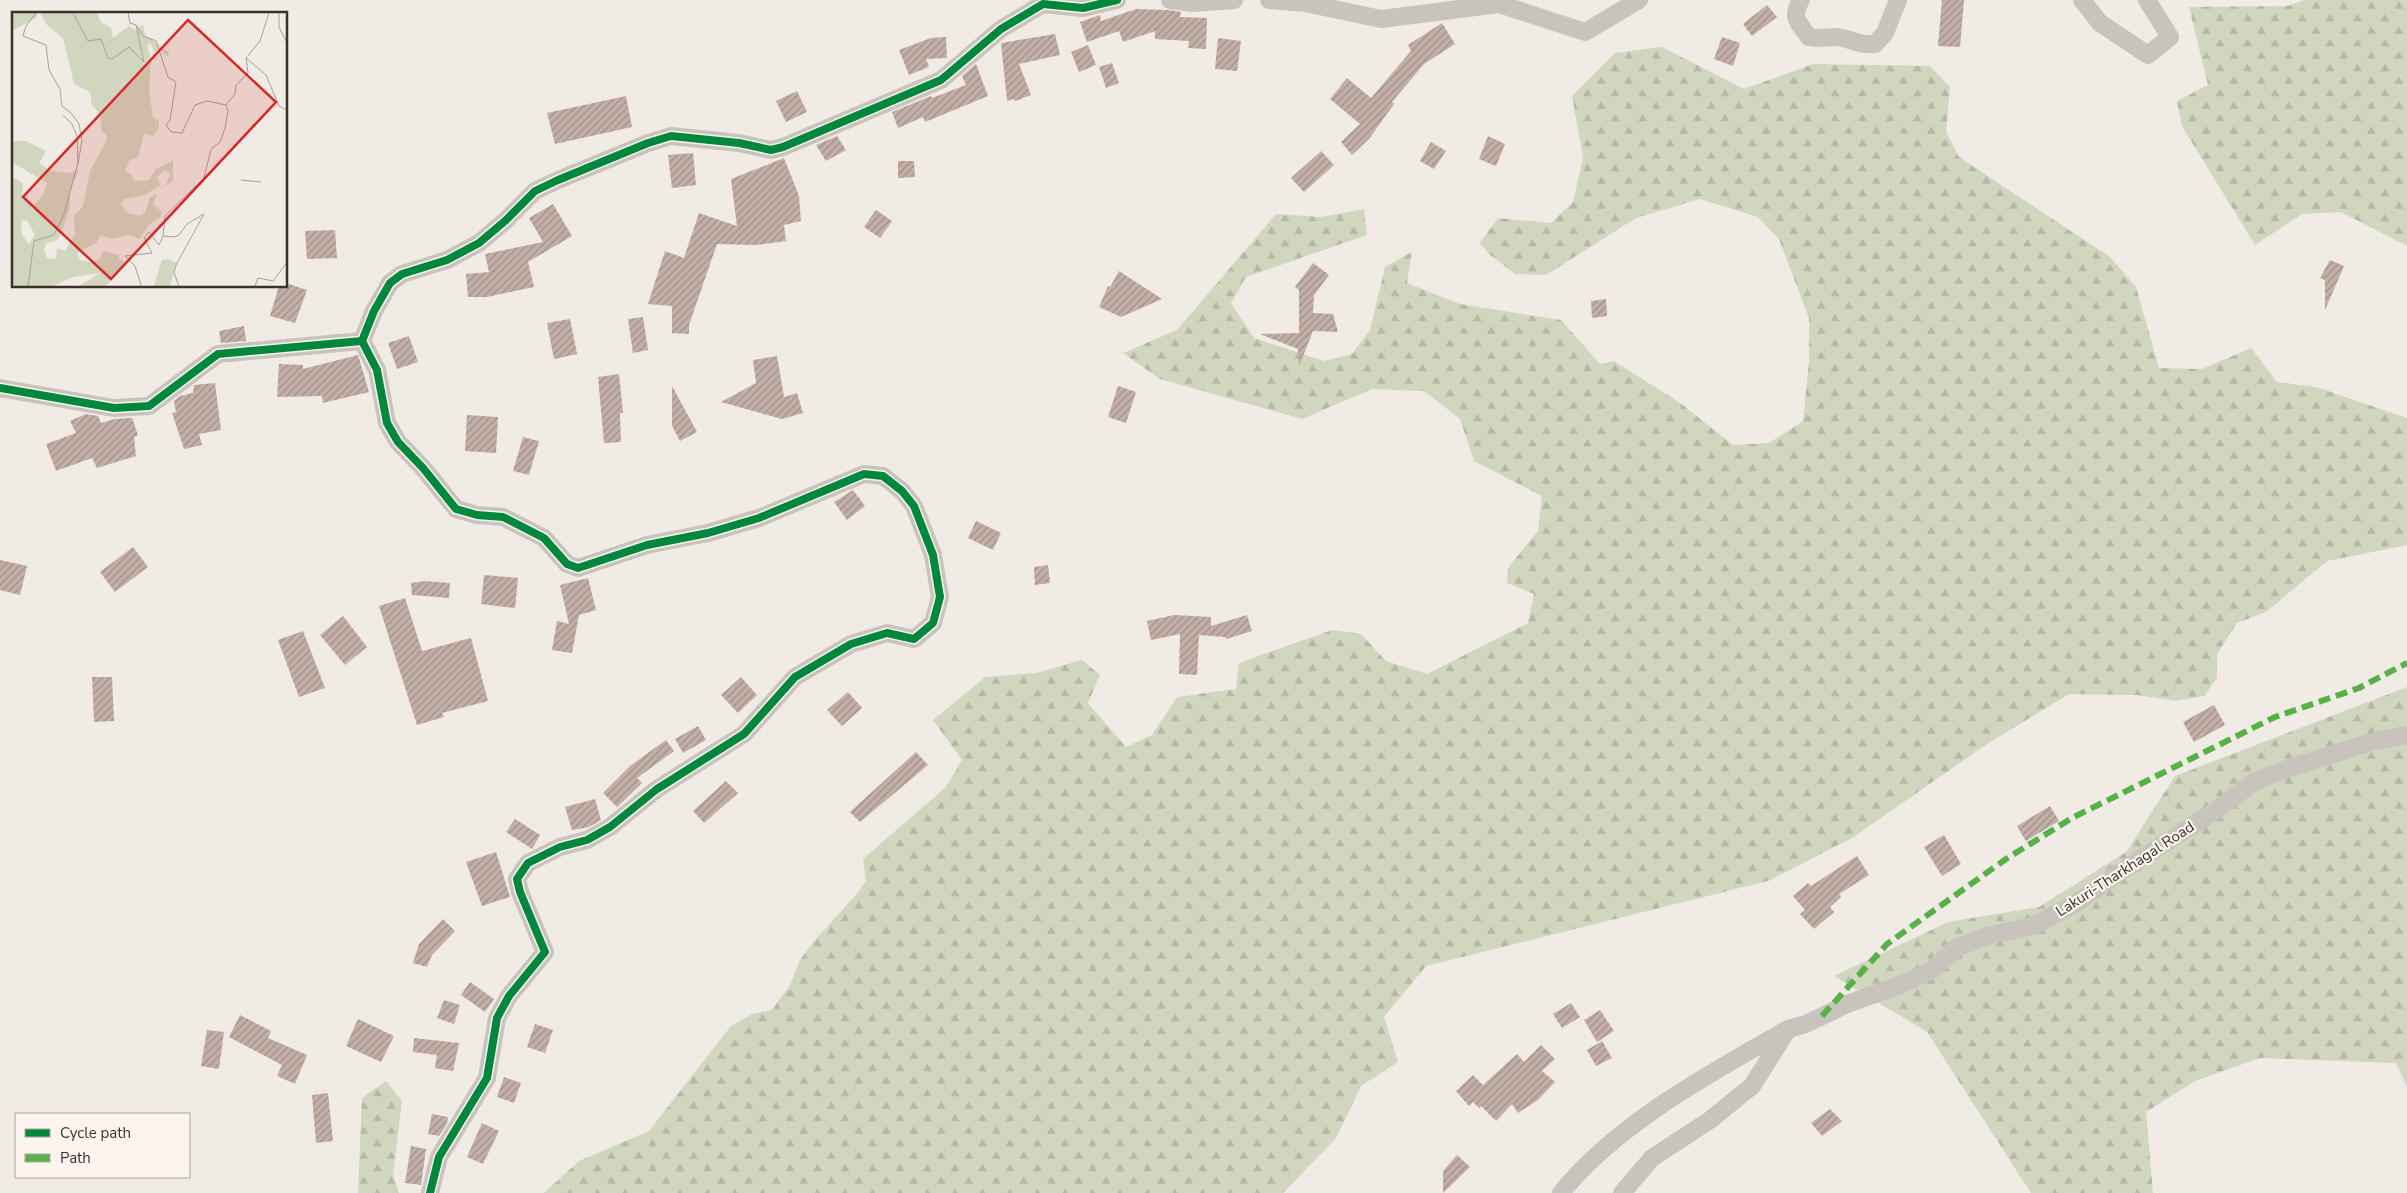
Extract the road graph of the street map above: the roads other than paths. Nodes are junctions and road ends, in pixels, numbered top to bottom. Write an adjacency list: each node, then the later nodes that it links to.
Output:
1 (1117, 0): 10 (street)
2 (1170, 0): 3 (street)
3 (1234, 0)
4 (1269, 0): 5 (street)
5 (1639, 0)
6 (1802, 0): 7 (street)
7 (1898, 0)
8 (2082, 0): 9 (street)
9 (2147, 0)
10 (362, 341): 11 (street); 14 (street)
11 (0, 388)
12 (2407, 735): 13 (street, Lakuri-Tharkhagal Road)
13 (1788, 1029): 15 (street, Lakuri-Tharkhagal Road); 16 (street)
14 (430, 1193)
15 (1561, 1193)
16 (1622, 1193)

